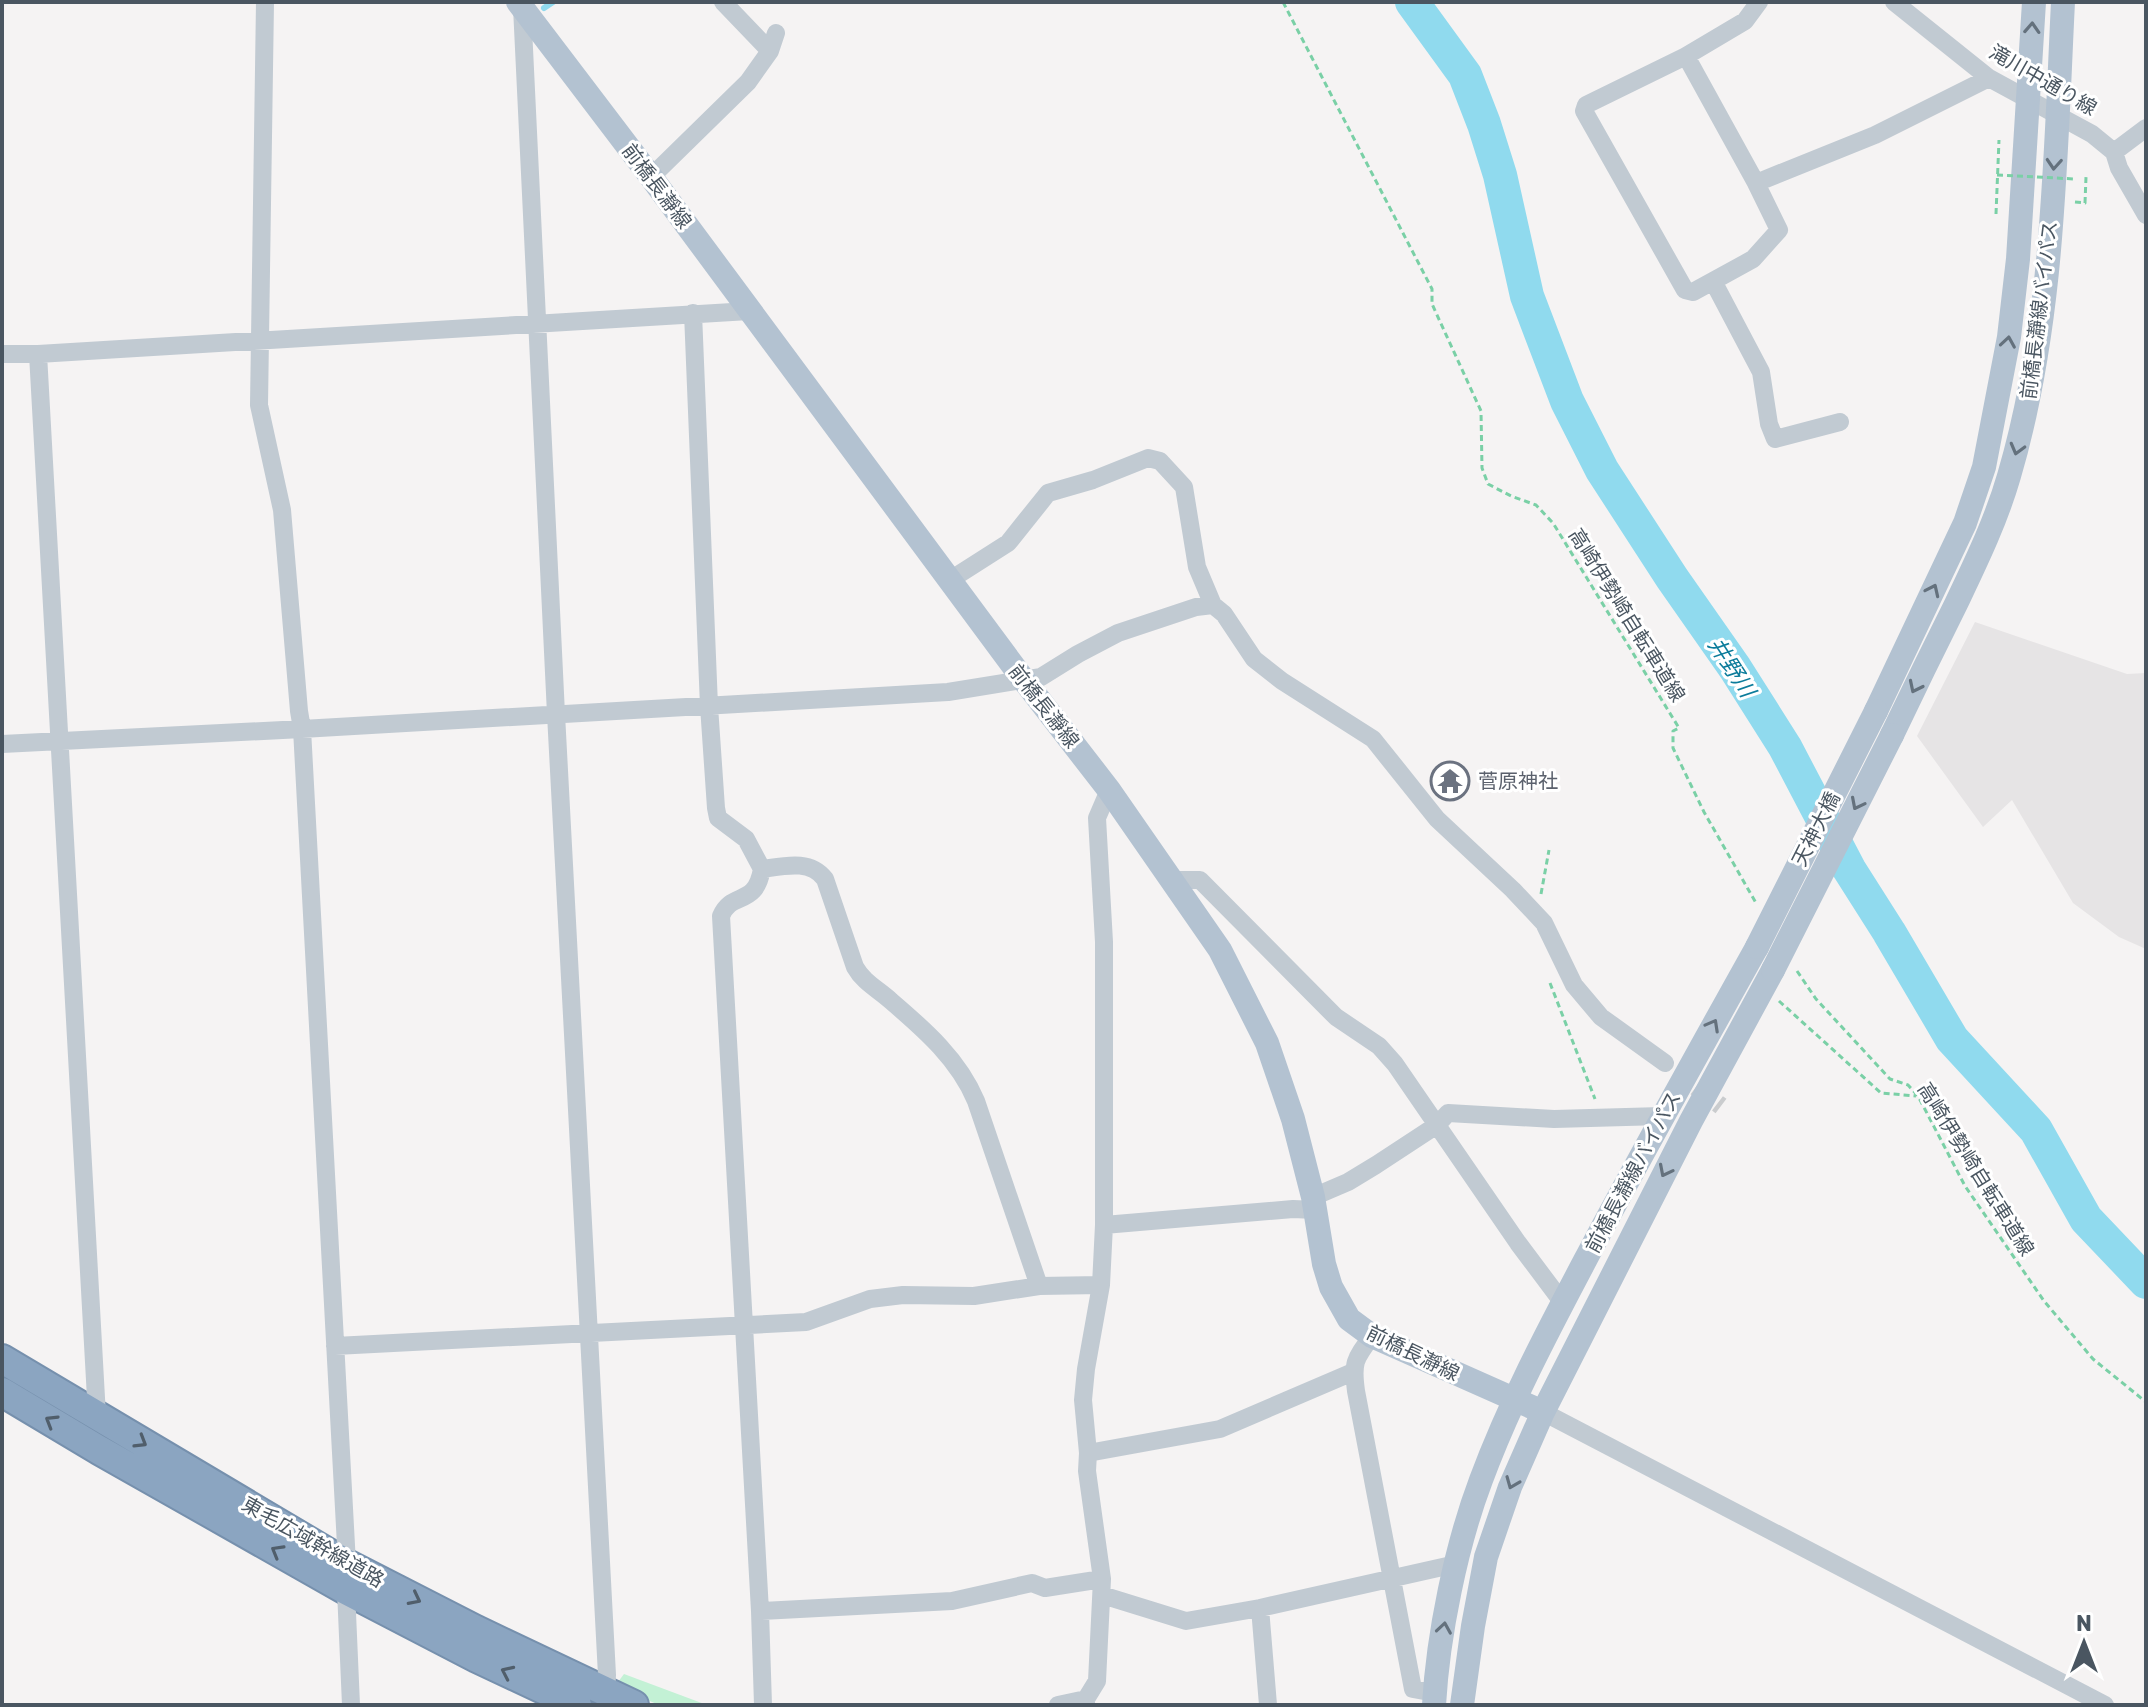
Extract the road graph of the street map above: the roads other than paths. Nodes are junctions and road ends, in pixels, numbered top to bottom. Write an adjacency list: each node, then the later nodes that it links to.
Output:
1 (265, 2): 23 (street)
2 (723, 2): 9 (street)
3 (1759, 2): 10 (street)
4 (1894, 2): 11 (street, 滝川中通り線)
5 (2034, 2): 12 (main road, 前橋長瀞線バイパス, one-way to 5)
6 (2063, 2): 13 (main road, 前橋長瀞線バイパス)
7 (520, 5): 16 (main road, 前橋長瀞線); 22 (street)
8 (776, 33): 9 (street)
9 (770, 51): 16 (street)
10 (1686, 56): 17 (street); 19 (street)
11 (1989, 78): 12 (street, 滝川中通り線); 17 (street)
12 (2028, 99): 13 (street, 滝川中通り線); 31 (main road, 前橋長瀞線バイパス, one-way to 12)
13 (2057, 116): 15 (street, 滝川中通り線); 34 (main road, 前橋長瀞線バイパス, one-way to 34)
14 (2146, 128): 15 (street)
15 (2114, 152): 18 (street, 滝川中通り線)
16 (651, 177): 20 (main road, 前橋長瀞線)
17 (1756, 183): 19 (street)
18 (2146, 215)
19 (1713, 281): 26 (street)
20 (749, 311): 21 (street); 27 (main road, 前橋長瀞線)
21 (693, 313): 22 (street); 30 (street)
22 (537, 323): 23 (street); 32 (street)
23 (261, 339): 25 (street); 33 (street)
24 (2, 354): 25 (street)
25 (38, 354): 35 (street)
26 (1840, 422)
27 (950, 580): 28 (street); 29 (main road, 前橋長瀞線)
28 (1213, 605): 29 (street); 42 (street)
29 (1023, 679): 30 (street); 37 (main road, 前橋長瀞線)
30 (709, 706): 32 (street); 38 (street)
31 (1876, 711): 40 (main road, 天神大橋, bridge)
32 (556, 714): 33 (street); 51 (street)
33 (302, 729): 35 (street); 53 (street)
34 (1892, 735): 41 (main road, 天神大橋, one-way to 41, bridge)
35 (59, 741): 36 (street); 59 (street)
36 (2, 744)
37 (1109, 790): 39 (main road, 前橋長瀞線); 46 (street)
38 (762, 869): 48 (street); 50 (street)
39 (1171, 880): 44 (street); 45 (main road, 前橋長瀞線)
40 (1757, 947): 43 (main road, 前橋長瀞線バイパス, one-way to 40)
41 (1783, 968): 58 (main road, 前橋長瀞線バイパス, one-way to 58)
42 (1665, 1063)
43 (1662, 1116): 44 (street); 49 (main road, 前橋長瀞線バイパス)
44 (1437, 1125): 45 (street); 49 (street)
45 (1314, 1204): 46 (street); 52 (main road, 前橋長瀞線)
46 (1104, 1225): 47 (street)
47 (1101, 1285): 48 (street); 60 (street)
48 (1039, 1286): 50 (street)
49 (1563, 1303): 57 (main road, 前橋長瀞線バイパス)
50 (744, 1327): 51 (street); 66 (street)
51 (589, 1335): 53 (street); 67 (street)
52 (1372, 1336): 55 (street); 57 (main road, 前橋長瀞線)
53 (335, 1346): 62 (street)
54 (2, 1359): 59 (highway, 東毛広域幹線道路)
55 (1353, 1372): 60 (street); 63 (street)
56 (2, 1392): 62 (highway, 東毛広域幹線道路, one-way to 56)
57 (1513, 1400): 58 (main road, 前橋長瀞線); 61 (main road)
58 (1543, 1412): 76 (main road, one-way to 76); 77 (street)
59 (97, 1416): 62 (highway, 東毛広域幹線道路, one-way to 62)
60 (1088, 1453): 64 (street)
61 (1456, 1564): 63 (street); 68 (main road, one-way to 61)
62 (346, 1577): 67 (highway, 東毛広域幹線道路, one-way to 67); 70 (street); 71 (highway, 東毛広域幹線道路, one-way to 62)
63 (1393, 1579): 65 (street); 68 (street)
64 (1102, 1587): 65 (street); 66 (street); 69 (street)
65 (1260, 1608): 75 (street)
66 (760, 1611): 73 (street)
67 (606, 1693): 72 (highway, 東毛広域幹線道路)
68 (1434, 1699)
69 (1086, 1702): 74 (street)
70 (351, 1705)
71 (577, 1705)
72 (634, 1705)
73 (763, 1705)
74 (1058, 1705)
75 (1268, 1705)
76 (1462, 1705)
77 (2105, 1705)

